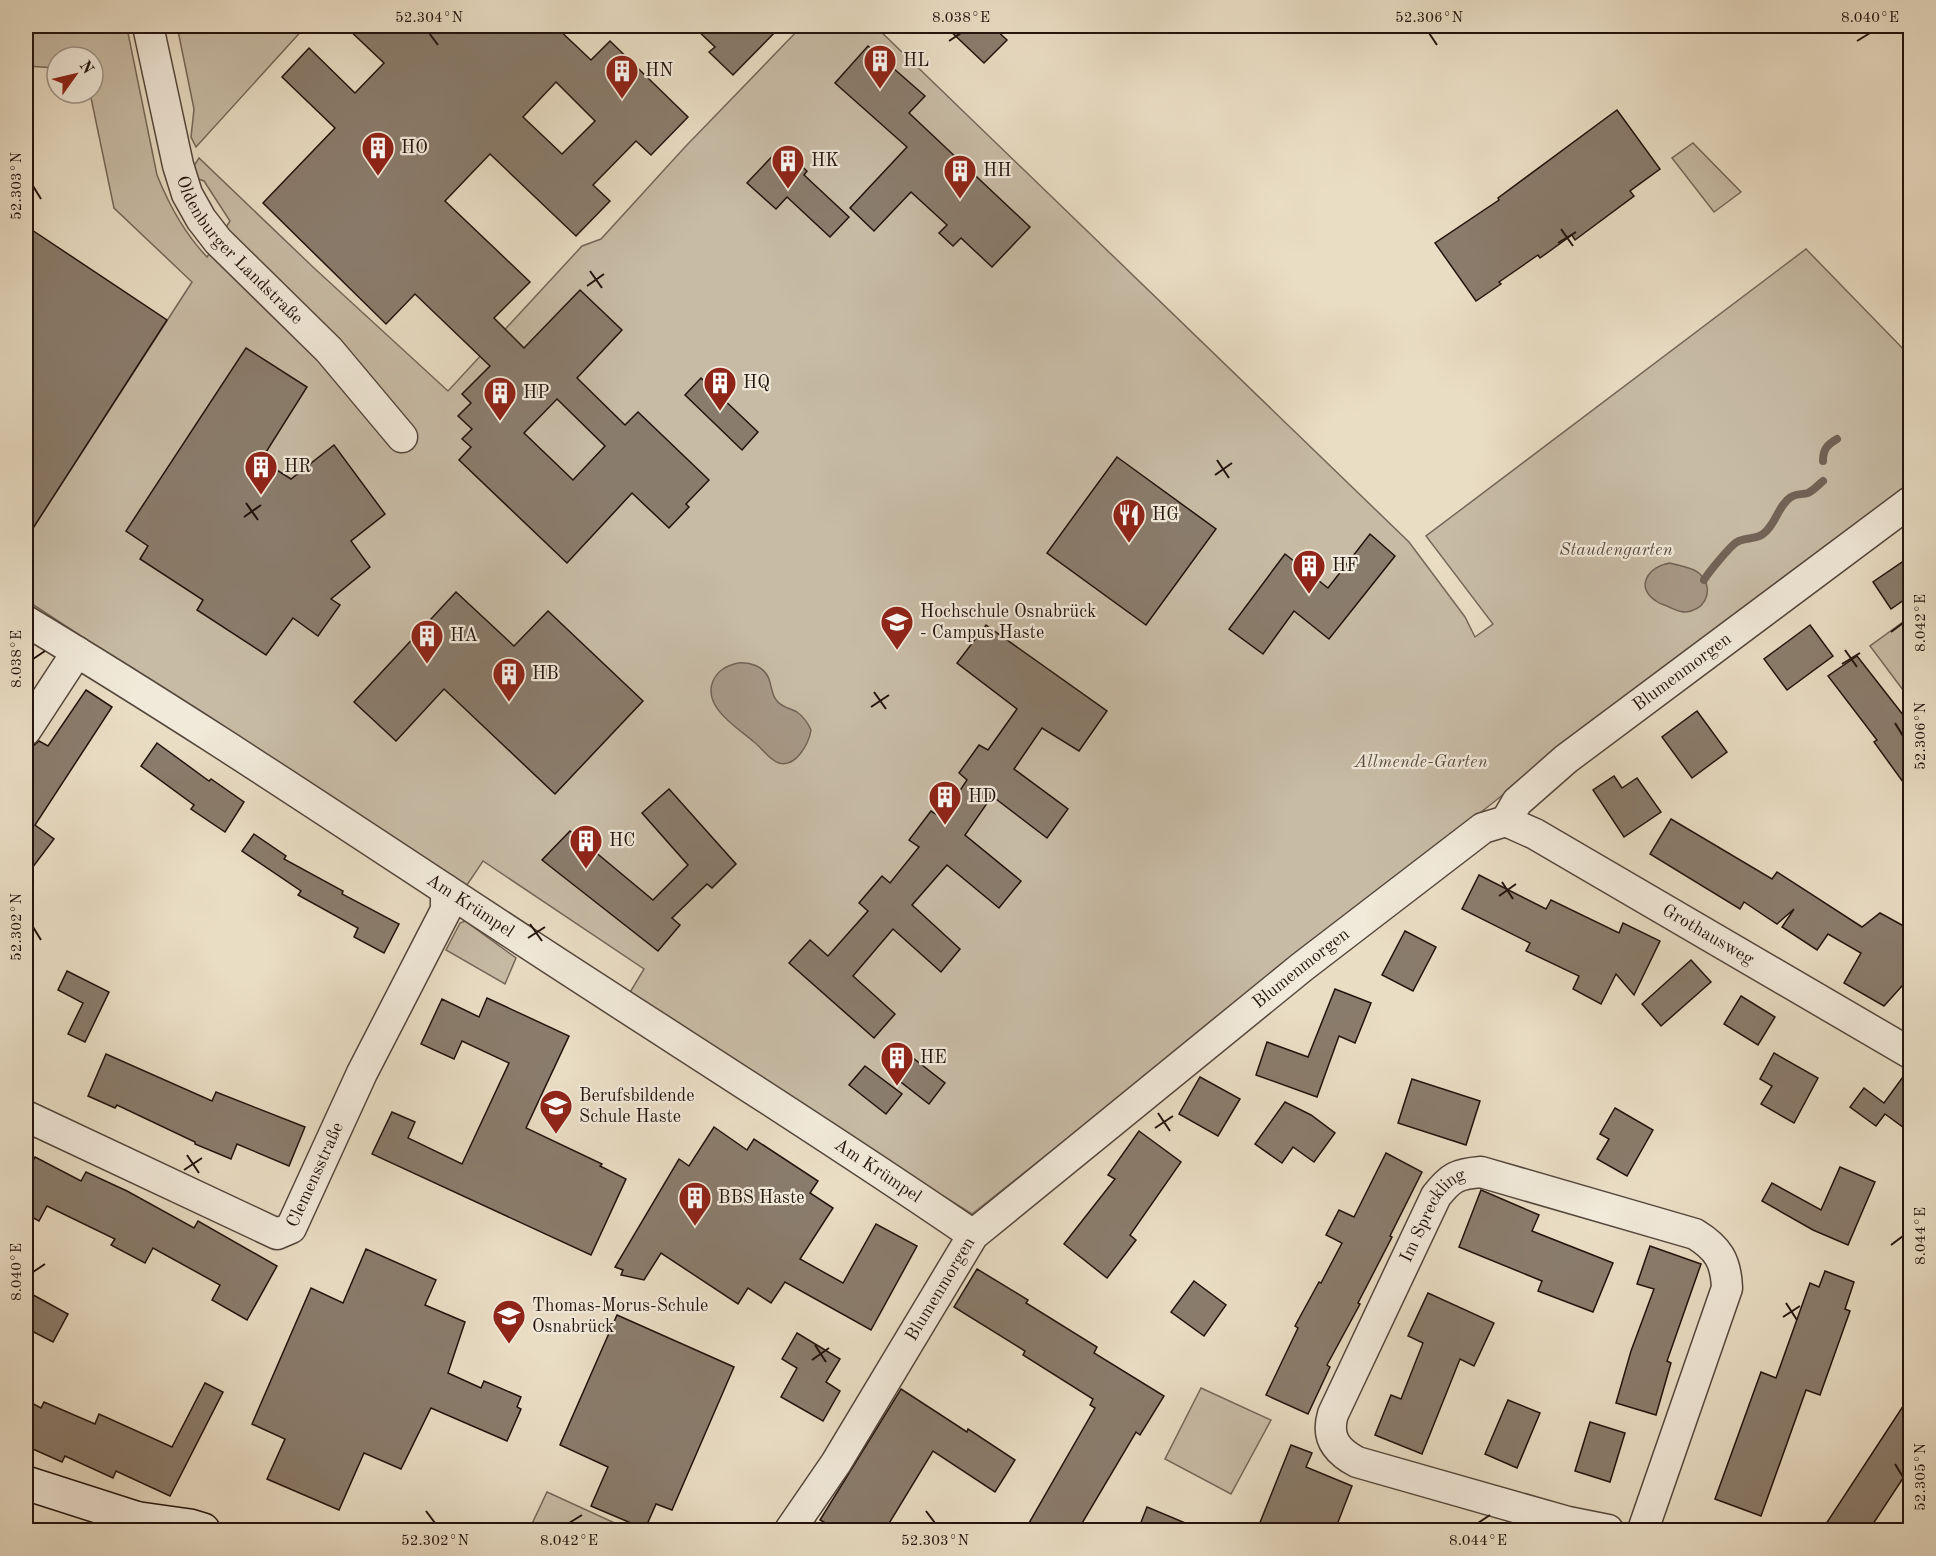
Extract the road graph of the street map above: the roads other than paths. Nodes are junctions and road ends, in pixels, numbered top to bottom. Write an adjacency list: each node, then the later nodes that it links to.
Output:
1 (148, 26): 2 (street, Oldenburger Landstraße)
2 (402, 437)
3 (1911, 502): 7 (street, Blumenmorgen)
4 (26, 621): 5 (street, Am Krümpel)
5 (77, 652): 6 (street); 8 (street, Am Krümpel)
6 (26, 730)
7 (1506, 821): 9 (street, Grothausweg); 11 (street, Blumenmorgen)
8 (446, 890): 10 (street, Clemensstraße); 11 (street, Am Krümpel)
9 (1911, 1053)
10 (26, 1116)
11 (973, 1235): 15 (street, Blumenmorgen)
12 (26, 1483): 13 (street)
13 (148, 1524): 14 (street)
14 (203, 1530)
15 (790, 1530)
16 (1608, 1530): 17 (street, Im Spreckling)
17 (1643, 1530)

